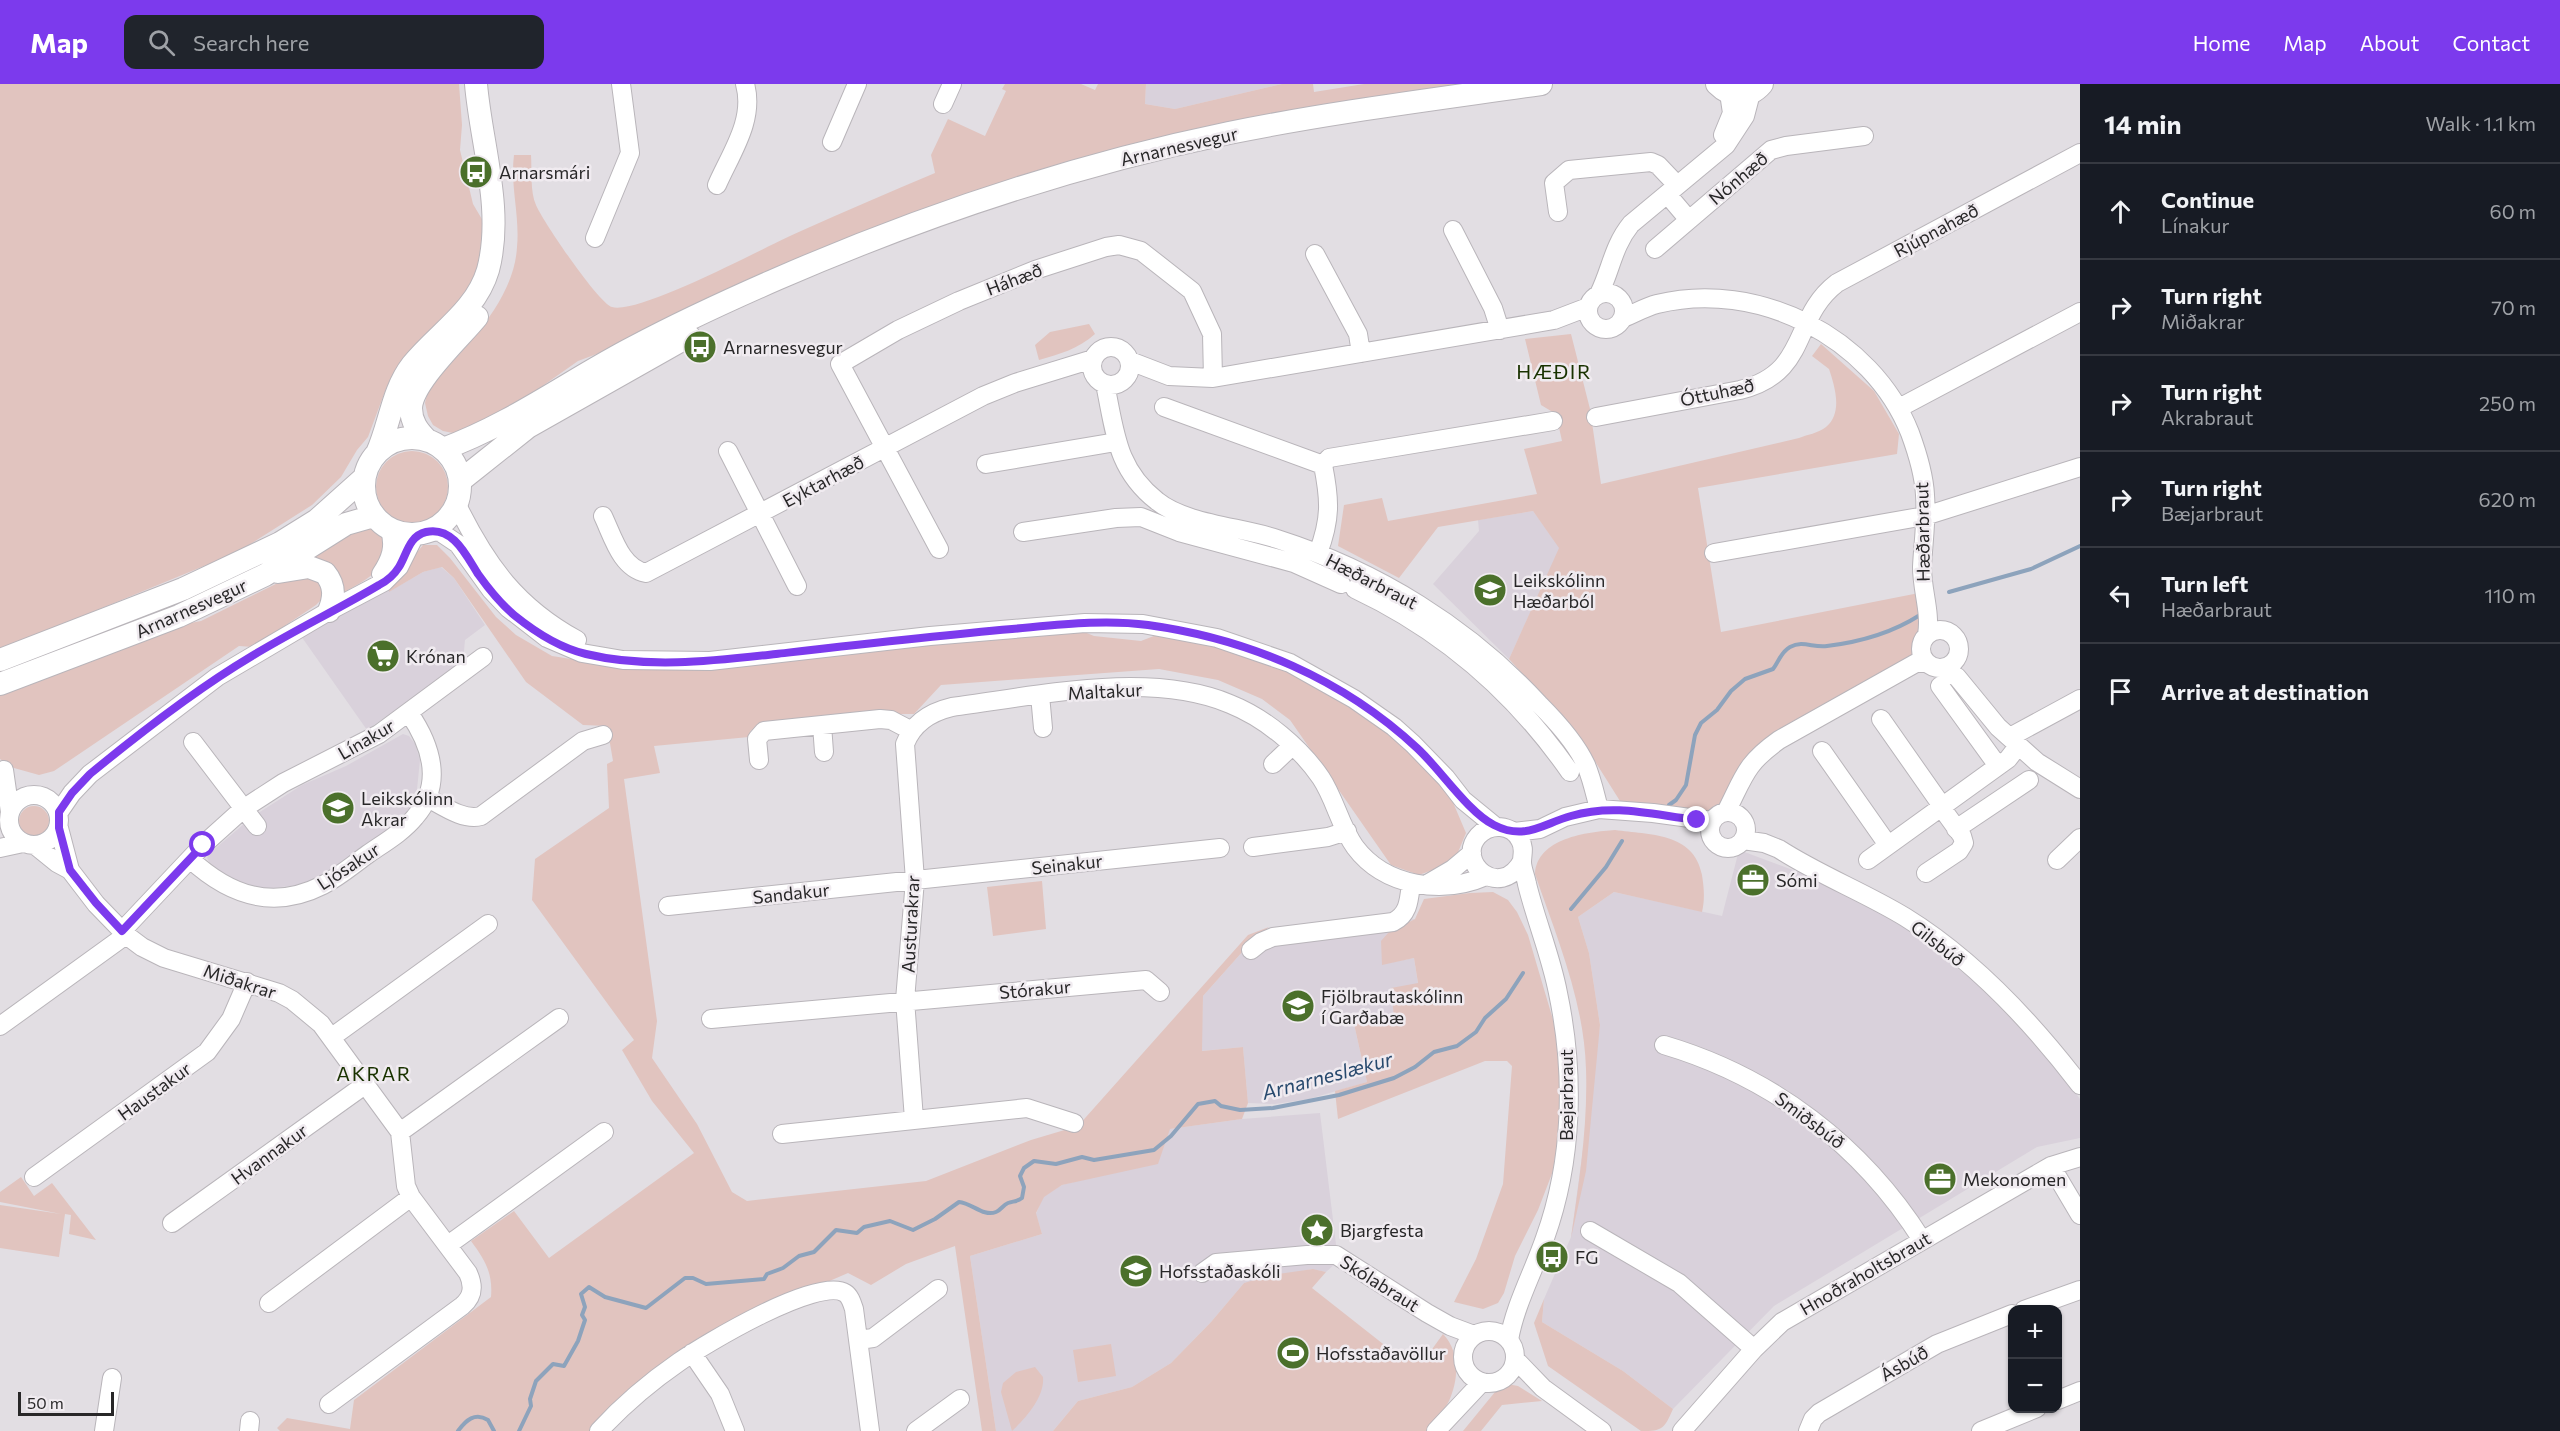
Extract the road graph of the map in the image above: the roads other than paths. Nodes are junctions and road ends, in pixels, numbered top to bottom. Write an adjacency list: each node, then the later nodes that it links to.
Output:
1 (476, 84): 37 (main road)
2 (490, 84): 34 (main road)
3 (621, 84): 18 (street)
4 (745, 84): 13 (street)
5 (857, 84): 11 (street)
6 (952, 84): 9 (street)
7 (1541, 84): 21 (main road, Arnarnesvegur)
8 (1749, 87): 14 (street, Nónhæð)
9 (943, 104)
10 (1864, 136): 16 (street, Nónhæð)
11 (832, 141)
12 (2080, 153): 24 (street, Rjúpnahæð)
13 (717, 185)
14 (1672, 189): 15 (street); 16 (street); 22 (street, Nónhæð)
15 (1558, 212)
16 (1689, 220): 19 (street, Nónhæð)
17 (1453, 230): 25 (street)
18 (595, 238)
19 (1655, 249)
20 (1315, 254): 26 (street)
21 (830, 259): 34 (main road, Arnarnesvegur); 42 (main road, Arnarnesvegur)
22 (1606, 302): 24 (street, Hæðarbraut); 25 (street, Hæðarbraut)
23 (2080, 312): 30 (street)
24 (1808, 323): 30 (street, Hæðarbraut); 31 (street, Óttuhæð)
25 (1500, 330): 26 (street, Hæðarbraut)
26 (1361, 353): 28 (street, Hæðarbraut)
27 (1111, 372): 28 (street, Hæðarbraut); 33 (street, Hæðarbraut); 35 (street, Eyktarhæð)
28 (1213, 378): 35 (street, Háhæð)
29 (1164, 407): 39 (street)
30 (1899, 408): 46 (street, Hæðarbraut)
31 (1596, 417)
32 (1553, 421): 39 (street)
33 (1116, 442): 38 (street); 49 (street, Hæðarbraut)
34 (435, 445): 37 (main road, Arnarnesvegur); 42 (main road)
35 (886, 447): 44 (street, Eyktarhæð); 51 (street)
36 (728, 451): 44 (street)
37 (377, 453): 41 (main road, Arnarnesvegur)
38 (986, 464)
39 (1323, 465): 52 (street)
40 (2080, 467): 46 (street)
41 (364, 478): 47 (main road); 61 (main road, Arnarnesvegur)
42 (460, 481): 43 (main road)
43 (457, 505): 50 (main road); 62 (street)
44 (761, 514): 45 (street, Eyktarhæð); 55 (street)
45 (603, 516)
46 (1925, 516): 53 (street); 58 (street, Hæðarbraut)
47 (382, 523): 50 (main road, Arnarnesvegur); 54 (main road, Arnarnesvegur); 56 (street)
48 (1023, 532): 49 (street)
49 (1213, 532): 52 (street, Hæðarbraut); 60 (street)
50 (424, 533): 56 (street); 62 (street)
51 (939, 549)
52 (1318, 553): 60 (street, Hæðarbraut)
53 (1714, 553)
54 (265, 575): 57 (main road); 64 (main road, Arnarnesvegur)
55 (797, 585)
56 (370, 590): 57 (street)
57 (329, 611): 92 (street)
58 (1932, 628): 63 (street); 63 (street)
59 (483, 657): 67 (street, Línakur)
60 (1479, 658): 82 (street); 91 (street, Hæðarbraut)
61 (0, 660)
62 (622, 660): 88 (street)
63 (1936, 668): 73 (street); 81 (street); 94 (street)
64 (0, 684)
65 (1040, 695): 70 (street); 71 (street, Maltakur); 75 (street, Maltakur)
66 (2080, 699): 73 (street)
67 (409, 713): 87 (street, Ljósakur); 90 (street, Línakur)
68 (1881, 719): 89 (street)
69 (822, 725): 71 (street); 77 (street); 78 (street)
70 (1043, 728)
71 (912, 731): 113 (street, Austurakrar)
72 (603, 735): 87 (street)
73 (2014, 741): 81 (street); 84 (street)
74 (193, 742): 90 (street)
75 (1292, 746): 79 (street); 98 (street, Maltakur)
76 (1822, 751): 102 (street)
77 (824, 752)
78 (759, 760)
79 (1273, 764)
80 (2, 767): 86 (street); 93 (street)
81 (1997, 767): 85 (street); 89 (street)
82 (1570, 772)
83 (2028, 780): 85 (street)
84 (2080, 789)
85 (2012, 791): 97 (street)
86 (27, 796): 92 (street); 93 (street)
87 (428, 798): 107 (street, Ljósakur)
88 (1463, 800): 96 (street); 101 (street)
89 (1941, 807): 97 (street); 102 (street)
90 (243, 809): 95 (street); 107 (street, Línakur)
91 (1599, 809): 94 (street); 103 (street)
92 (55, 813): 100 (street); 110 (street, Miðakrar)
93 (6, 824): 100 (street)
94 (1729, 825): 129 (street, Gilsbúð)
95 (257, 826)
96 (1496, 827): 101 (street); 103 (street)
97 (1956, 829): 111 (street)
98 (1347, 831): 104 (street); 114 (street, Maltakur)
99 (2080, 838): 109 (street)
100 (30, 845): 105 (street); 110 (street, Miðakrar)
101 (1474, 845): 112 (street); 114 (street)
102 (1888, 845): 108 (street)
103 (1520, 846): 112 (street); 116 (street, Bæjarbraut)
104 (1252, 847)
105 (0, 848)
106 (1220, 848): 113 (street, Seinakur)
107 (190, 859): 118 (street, Línakur)
108 (1868, 860)
109 (2057, 860)
110 (70, 870): 118 (street, Miðakrar)
111 (1926, 873)
112 (1494, 877): 114 (street, Maltakur); 116 (street)
113 (915, 880): 115 (street, Sandakur); 122 (street, Austurakrar)
114 (1419, 884): 119 (street)
115 (668, 906)
116 (1533, 907): 150 (street, Bæjarbraut)
117 (488, 924): 126 (street)
118 (124, 933): 120 (street, Miðakrar); 125 (street, Línakur)
119 (1251, 950)
120 (248, 982): 126 (street, Miðakrar); 137 (street, Haustakur)
121 (1160, 992): 122 (street, Stórakur)
122 (905, 1000): 124 (street, Stórakur); 130 (street, Austurakrar)
123 (559, 1018): 132 (street)
124 (711, 1019)
125 (1, 1022)
126 (332, 1037): 128 (street, Miðakrar)
127 (1664, 1045): 142 (street, Smiðsbúð)
128 (366, 1084): 132 (street, Miðakrar); 140 (street, Hvannakur)
129 (2080, 1084)
130 (914, 1119): 131 (street); 134 (street)
131 (1074, 1123)
132 (400, 1132): 138 (street, Miðakrar)
133 (604, 1132): 143 (street)
134 (782, 1134)
135 (2080, 1157): 136 (street, Hnoðraholtsbraut)
136 (2051, 1166): 139 (street); 142 (street, Hnoðraholtsbraut)
137 (34, 1177)
138 (411, 1197): 143 (street, Miðakrar); 147 (street)
139 (2080, 1215)
140 (172, 1223)
141 (1590, 1231): 153 (street)
142 (1922, 1240): 153 (street, Hnoðraholtsbraut)
143 (448, 1245): 163 (street, Miðakrar)
144 (1202, 1273): 152 (street, Skólabraut)
145 (938, 1289): 151 (street)
146 (2080, 1290): 148 (street)
147 (269, 1303)
148 (2038, 1305)
149 (2008, 1316): 173 (street, Ásbúð)
150 (1502, 1336): 152 (street); 155 (street, Bæjarbraut)
151 (860, 1340): 154 (street); 168 (street)
152 (1469, 1341): 156 (street)
153 (1754, 1349): 172 (street, Hnoðraholtsbraut)
154 (692, 1353): 166 (street); 167 (street)
155 (1515, 1359): 158 (street); 159 (street)
156 (1475, 1377): 158 (street); 170 (street)
157 (112, 1378): 165 (street)
158 (1503, 1379): 159 (street)
159 (1543, 1388): 171 (street)
160 (2080, 1391): 161 (street)
161 (2062, 1398)
162 (960, 1399): 169 (street)
163 (329, 1404)
164 (2025, 1413): 174 (street)
165 (104, 1431)
166 (599, 1431)
167 (735, 1431)
168 (870, 1431)
169 (916, 1431)
170 (1436, 1431)
171 (1602, 1431)
172 (1682, 1431)
173 (1808, 1431)
174 (1982, 1431)

